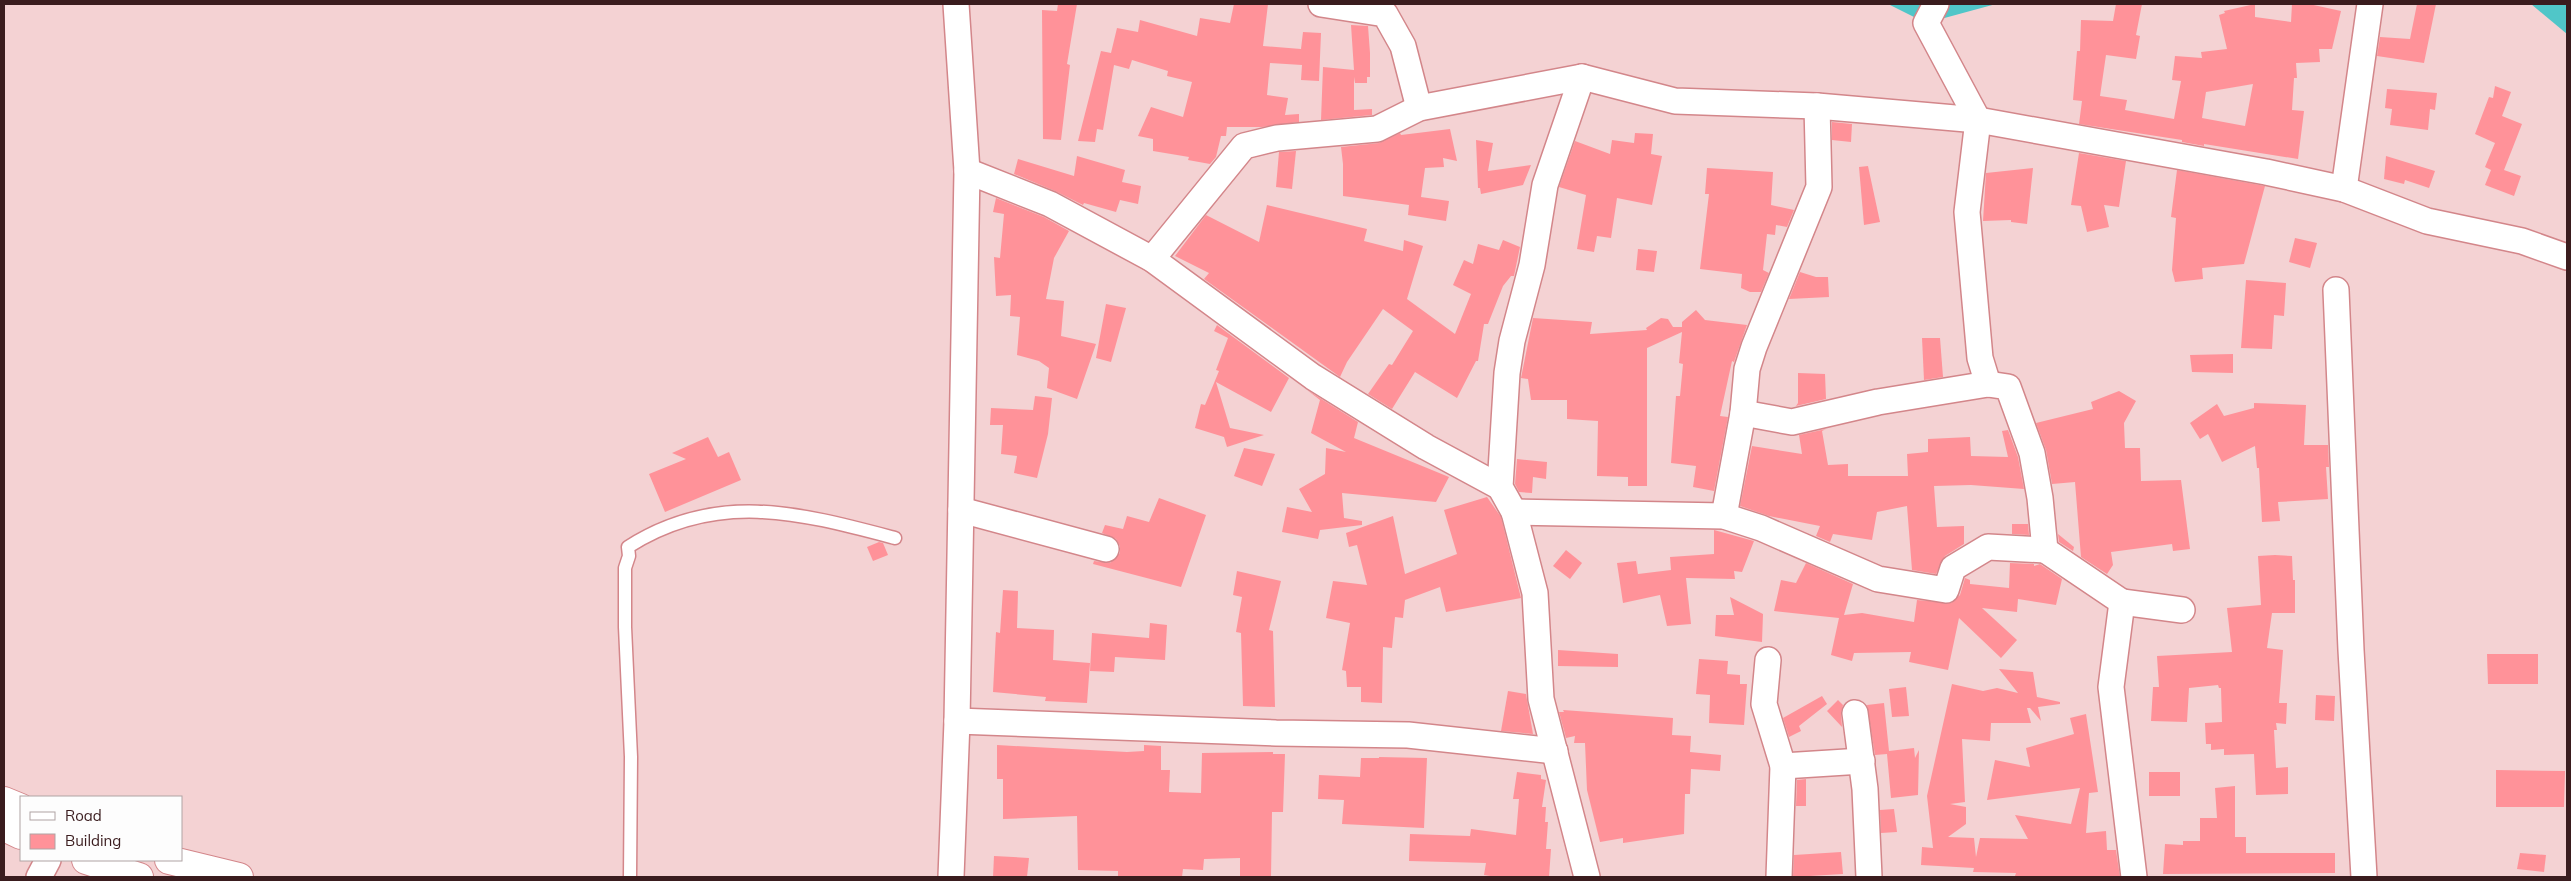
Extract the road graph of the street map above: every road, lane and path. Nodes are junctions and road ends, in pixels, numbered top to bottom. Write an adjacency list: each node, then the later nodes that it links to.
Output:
1 (956, 4): 9 (street)
2 (1321, 4): 7 (street)
3 (1936, 4): 8 (street)
4 (2370, 4): 10 (street)
5 (1582, 77): 6 (street); 7 (street); 16 (street)
6 (1817, 106): 8 (street); 15 (street)
7 (1419, 108): 12 (street)
8 (1978, 120): 10 (street); 14 (street)
9 (966, 171): 12 (street); 17 (street)
10 (2344, 189): 11 (street)
11 (2567, 257)
12 (1152, 258): 16 (street)
13 (2336, 290): 47 (street)
14 (1988, 384): 15 (street); 22 (street)
15 (1743, 413): 19 (street)
16 (1500, 487): 18 (street)
17 (961, 510): 21 (street); 27 (street)
18 (1514, 512): 19 (street); 28 (street)
19 (1724, 516): 22 (street)
20 (895, 538): 41 (lane)
21 (1106, 549)
22 (2045, 550): 23 (street)
23 (2122, 602): 24 (street); 46 (street)
24 (2182, 610)
25 (1768, 660): 30 (street)
26 (1855, 713): 29 (street)
27 (957, 721): 28 (street); 42 (street)
28 (1555, 752): 43 (street)
29 (1862, 761): 30 (street); 45 (street)
30 (1783, 766): 44 (street)
31 (4, 801): 32 (highway)
32 (20, 808)
33 (4, 827): 34 (highway)
34 (20, 835)
35 (47, 861): 38 (street)
36 (89, 861): 39 (highway)
37 (173, 861): 40 (highway)
38 (39, 877)
39 (138, 877)
40 (239, 877)
41 (630, 877)
42 (951, 877)
43 (1587, 877)
44 (1779, 877)
45 (1869, 877)
46 (2134, 877)
47 (2364, 877)

